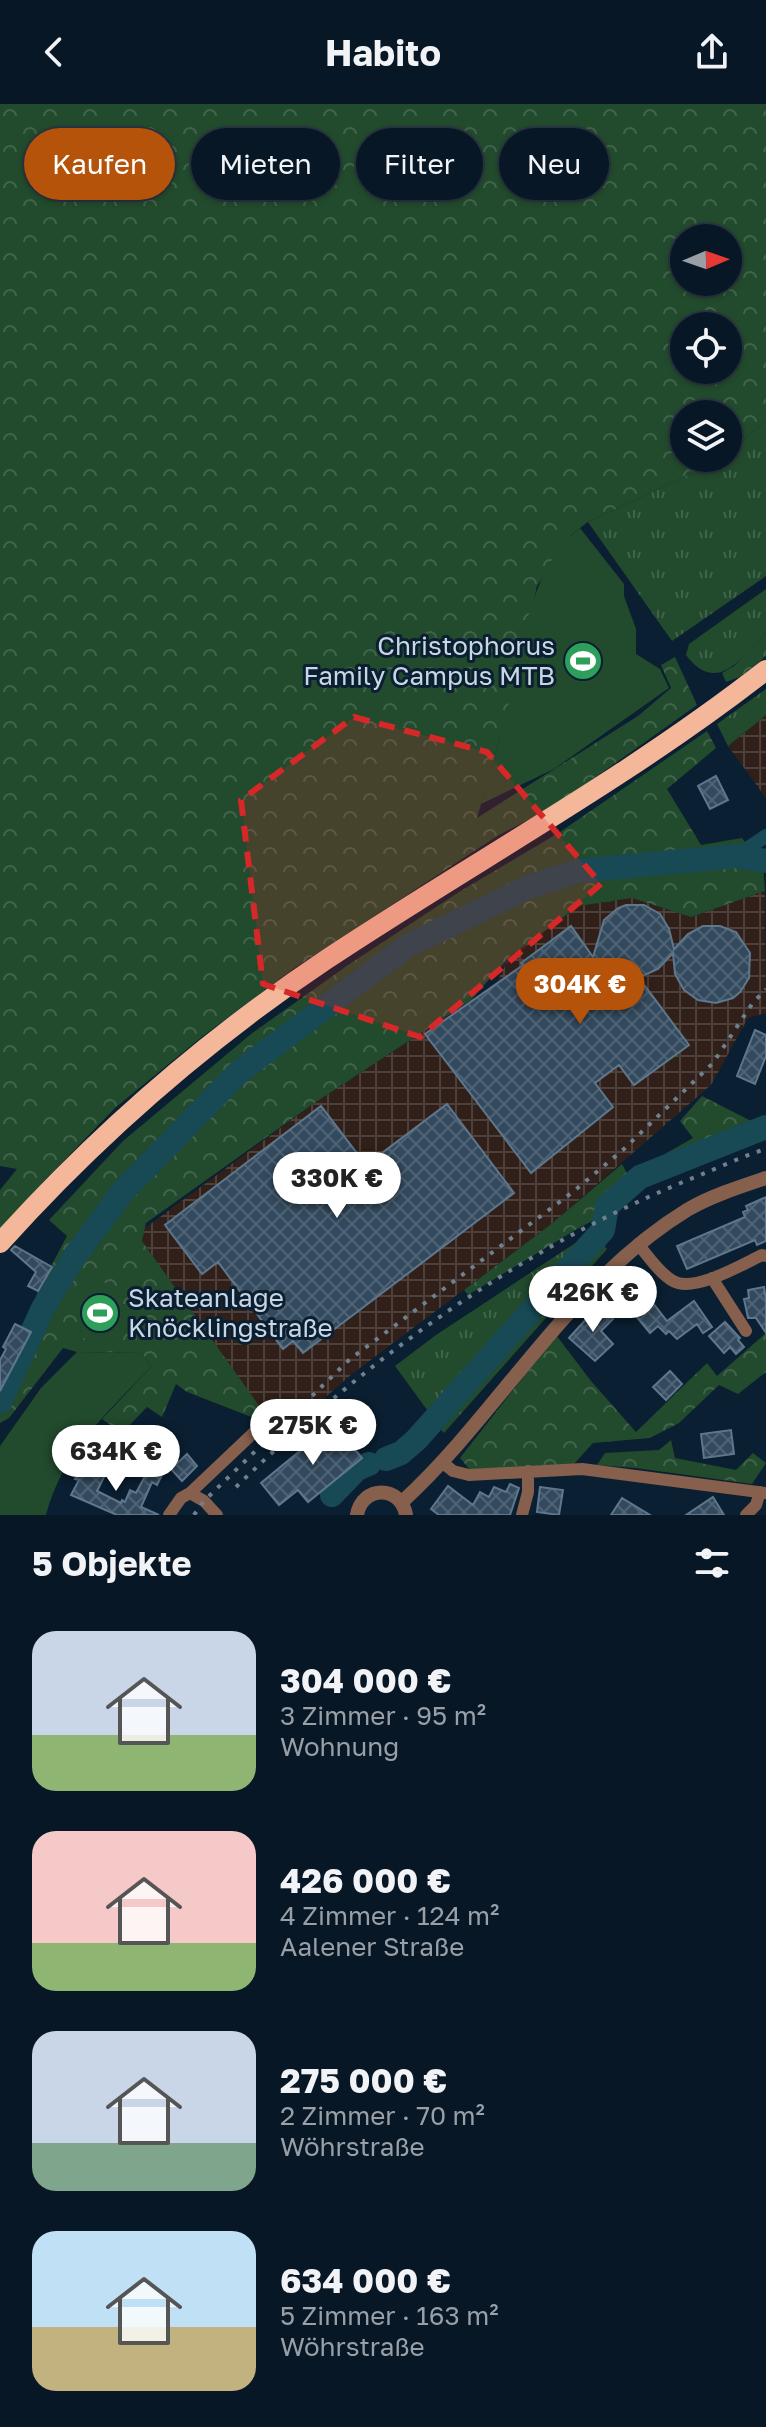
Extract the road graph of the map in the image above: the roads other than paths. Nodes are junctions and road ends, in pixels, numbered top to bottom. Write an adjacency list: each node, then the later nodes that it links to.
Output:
1 (766, 670): 3 (highway)
2 (766, 1178): 4 (street)
3 (0, 1243)
4 (638, 1244): 6 (street); 9 (street)
5 (766, 1256): 6 (street)
6 (712, 1278): 7 (street)
7 (746, 1331)
8 (266, 1421): 12 (street)
9 (443, 1463): 10 (street); 13 (street)
10 (528, 1471): 11 (street); 18 (street)
11 (763, 1492): 14 (street); 19 (street)
12 (190, 1493): 15 (street); 16 (street)
13 (404, 1508): 17 (street)
14 (766, 1511)
15 (169, 1515)
16 (217, 1515)
17 (357, 1515)
18 (522, 1515)
19 (746, 1515)

